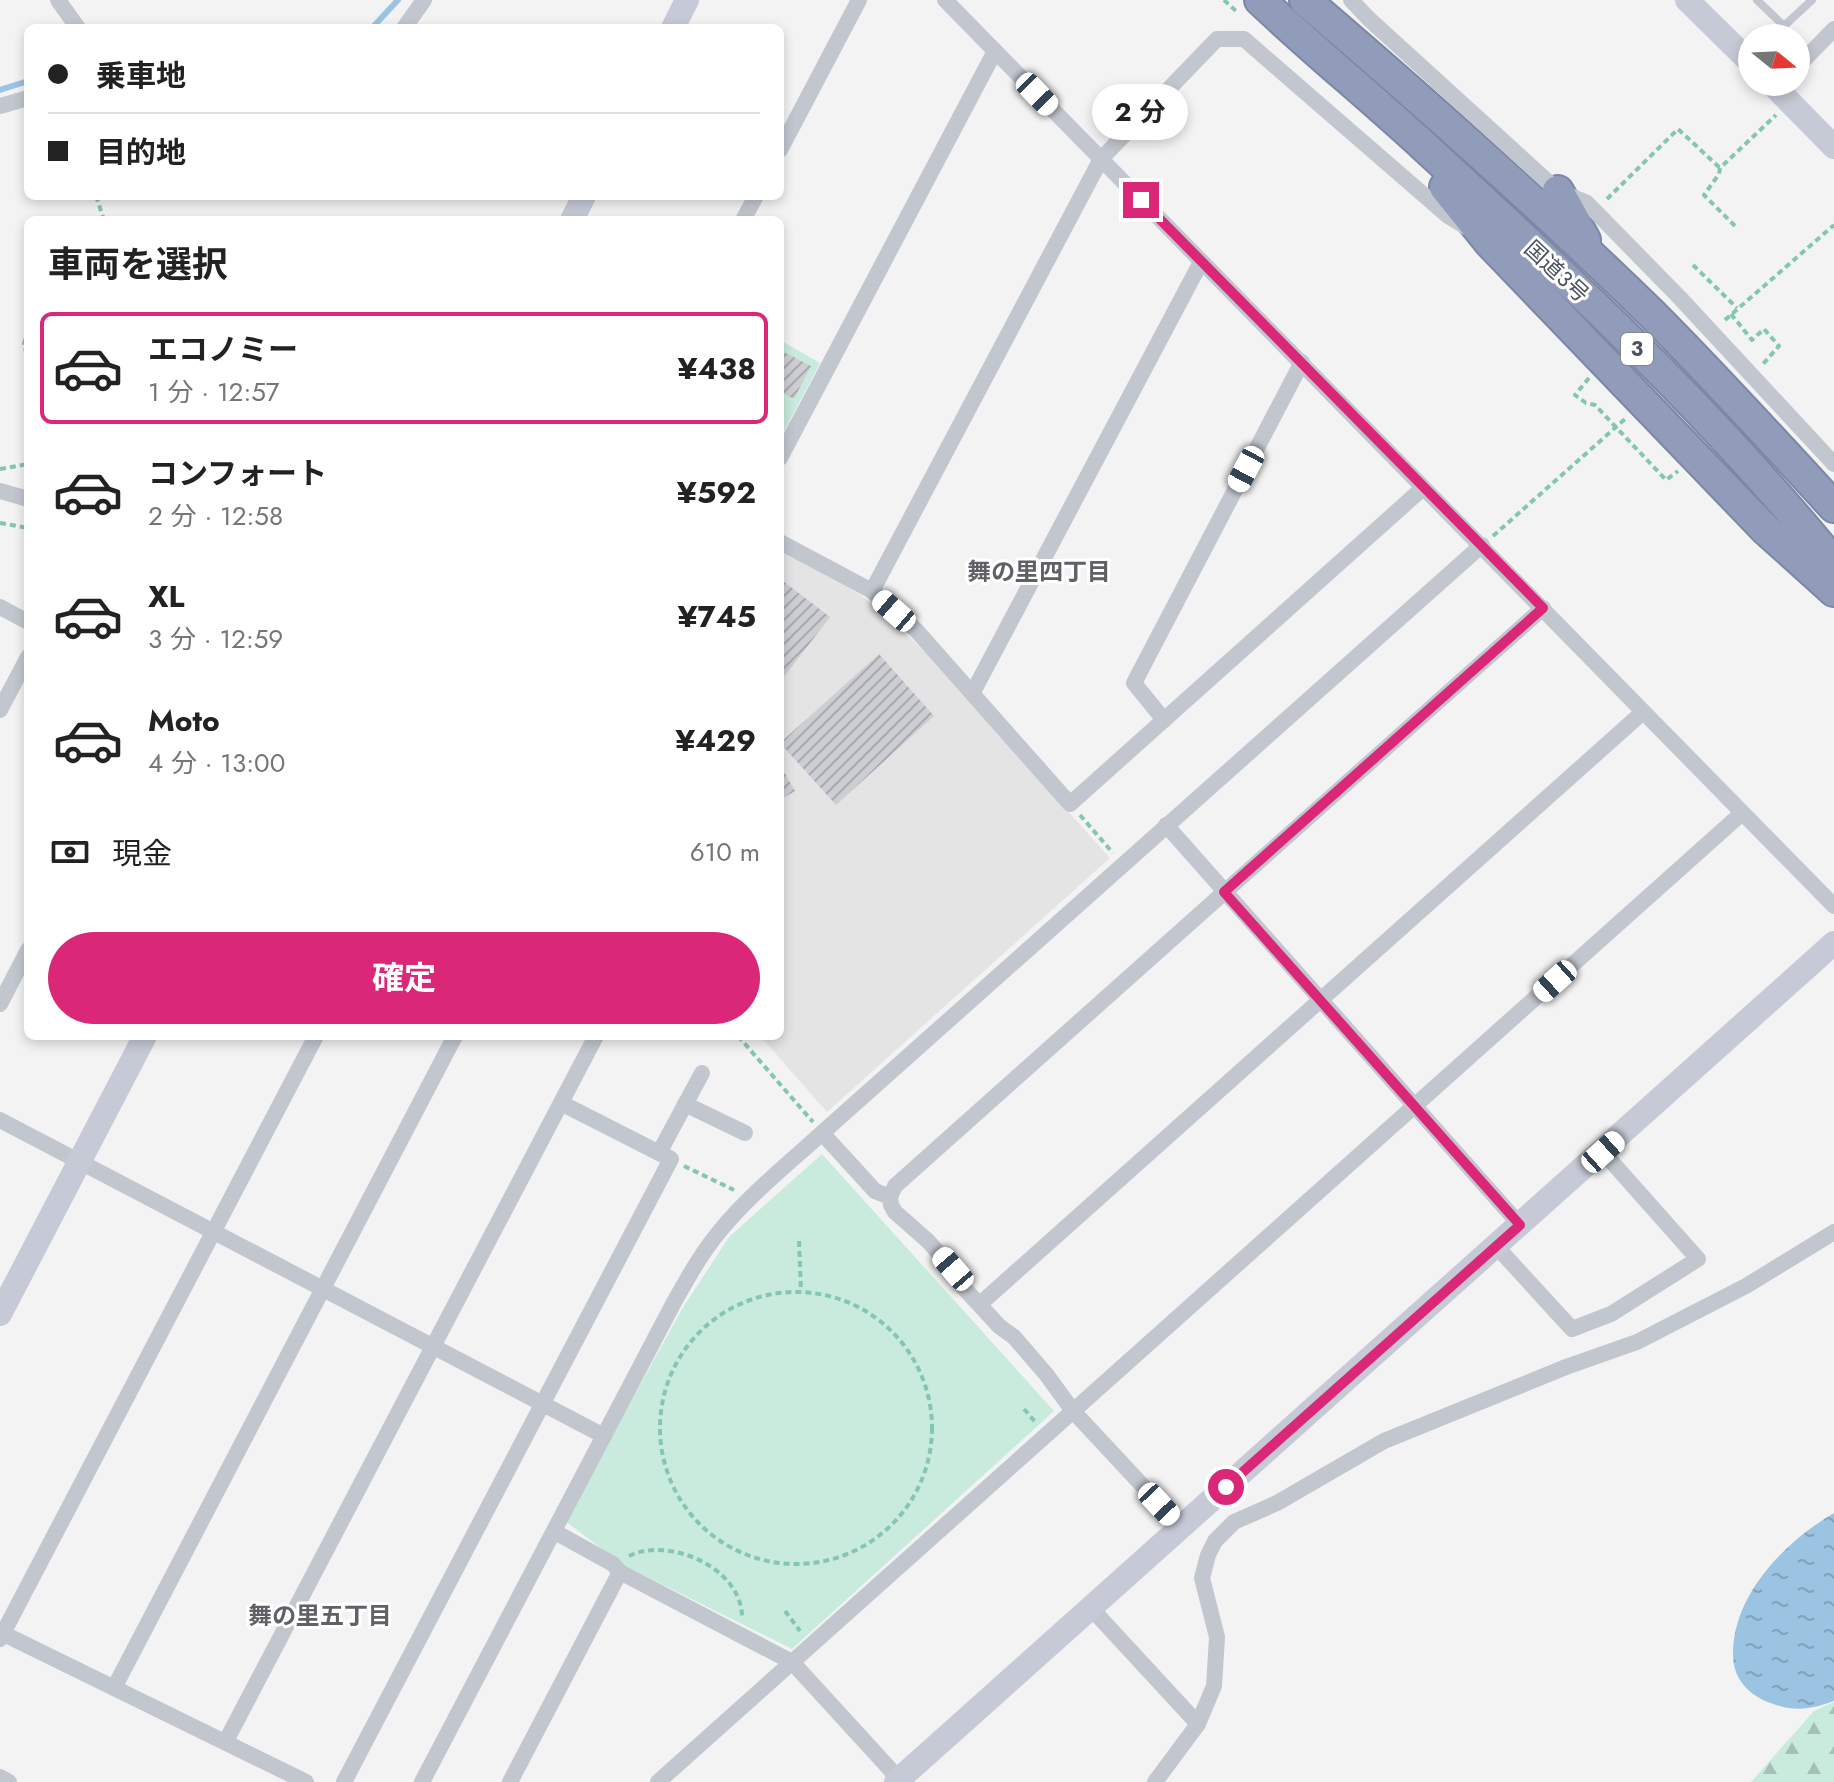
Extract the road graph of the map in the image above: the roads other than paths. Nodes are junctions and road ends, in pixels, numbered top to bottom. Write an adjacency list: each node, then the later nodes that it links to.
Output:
1 (58, 0): 12 (street)
2 (424, 0): 13 (street)
3 (687, 0): 14 (street)
4 (859, 0): 22 (street)
5 (945, 0): 17 (street)
6 (1305, 0): 29 (highway, 国道3号 / 3)
7 (1351, 0): 26 (street)
8 (1687, 0): 16 (street)
9 (1757, 0): 10 (lane)
10 (1812, 0)
11 (1249, 6): 24 (highway, 国道3号 / 3)
12 (75, 24)
13 (407, 24)
14 (675, 24)
15 (1834, 29): 18 (street)
16 (1738, 50)
17 (995, 51): 25 (street); 31 (street)
18 (1810, 54)
19 (1786, 96): 23 (street)
20 (24, 99): 21 (street)
21 (0, 106)
22 (784, 142)
23 (1834, 147)
24 (1427, 149): 27 (highway); 39 (highway, 国道3号 / 3)
25 (1101, 159): 27 (street); 28 (street); 40 (street)
26 (1558, 191): 29 (highway); 32 (street)
27 (1490, 243): 41 (highway)
28 (1201, 262): 30 (street); 46 (street)
29 (1600, 266): 36 (highway, 国道3号 / 3)
30 (1302, 362): 33 (street); 49 (street)
31 (784, 450)
32 (1834, 464)
33 (1423, 488): 38 (street); 49 (street)
34 (0, 491): 35 (street)
35 (24, 498)
36 (1834, 507)
37 (784, 544): 40 (street)
38 (1482, 545): 43 (street); 51 (street)
39 (1834, 563)
40 (872, 591): 46 (street)
41 (1834, 591)
42 (0, 607): 44 (street)
43 (1543, 608): 48 (street); 52 (street)
44 (24, 620)
45 (24, 665): 47 (street)
46 (973, 692): 49 (street)
47 (0, 710)
48 (1643, 712): 50 (street); 56 (street)
49 (1164, 720)
50 (1741, 814): 53 (street); 65 (street)
51 (1166, 825): 52 (street); 68 (street)
52 (1224, 892): 56 (street); 72 (street)
53 (1834, 906)
54 (1834, 943): 69 (street)
55 (24, 958): 57 (street)
56 (1320, 1000): 65 (street); 78 (street)
57 (0, 1004)
58 (143, 1040): 71 (street)
59 (314, 1040): 74 (street)
60 (453, 1040): 77 (street)
61 (594, 1040): 63 (street)
62 (702, 1073): 64 (street)
63 (561, 1103): 70 (street); 80 (street)
64 (685, 1104): 67 (street); 70 (street)
65 (1415, 1106): 73 (street); 82 (street)
66 (0, 1120): 71 (street)
67 (745, 1133)
68 (822, 1133): 72 (street); 83 (street)
69 (1603, 1152): 73 (street); 76 (street)
70 (665, 1156): 81 (street)
71 (80, 1161): 74 (street); 79 (street)
72 (890, 1197): 78 (street)
73 (1520, 1225): 76 (street)
74 (213, 1232): 77 (street); 88 (street)
75 (1834, 1232): 91 (street)
76 (1496, 1246): 84 (street)
77 (323, 1288): 80 (street); 90 (street)
78 (980, 1304): 82 (street)
79 (0, 1314)
80 (433, 1347): 81 (street); 92 (street)
81 (543, 1403): 83 (street); 97 (street)
82 (1073, 1411): 84 (street); 89 (street)
83 (604, 1436): 85 (street)
84 (1181, 1527): 87 (street)
85 (555, 1532): 86 (street); 98 (street)
86 (620, 1572): 89 (street); 99 (street)
87 (1090, 1607): 91 (street); 94 (street)
88 (1, 1634): 90 (street)
89 (792, 1662): 94 (street); 100 (street)
90 (114, 1688): 92 (street)
91 (1198, 1724): 101 (street)
92 (226, 1741): 96 (street)
93 (0, 1777): 95 (street)
94 (898, 1781)
95 (9, 1782)
96 (306, 1782)
97 (344, 1782)
98 (422, 1782)
99 (510, 1782)
100 (658, 1782)
101 (1155, 1782)

